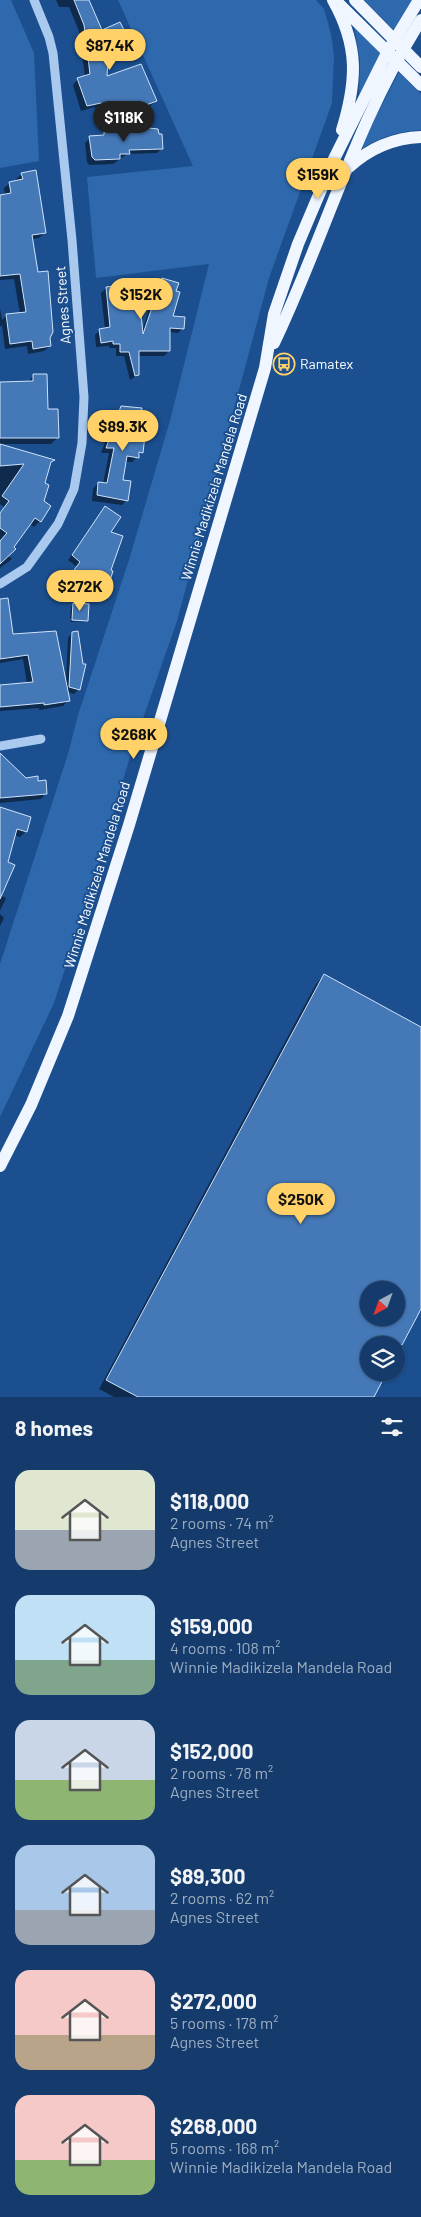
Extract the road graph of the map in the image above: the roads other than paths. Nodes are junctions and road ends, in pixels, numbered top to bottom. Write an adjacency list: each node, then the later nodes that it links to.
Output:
1 (34, 0): 13 (street, Agnes Street)
2 (334, 0): 6 (main road); 10 (main road)
3 (355, 0): 6 (main road)
4 (419, 0): 6 (main road, Winnie Madikizela Mandela Road)
5 (421, 20): 6 (main road, Winnie Madikizela Mandela Road)
6 (396, 50): 7 (main road); 8 (main road); 10 (main road, Winnie Madikizela Mandela Road); 11 (main road, Winnie Madikizela Mandela Road)
7 (421, 67)
8 (421, 85)
9 (421, 137): 11 (main road)
10 (334, 159): 12 (main road, Winnie Madikizela Mandela Road)
11 (344, 171): 12 (main road, Winnie Madikizela Mandela Road)
12 (269, 354): 16 (main road, Winnie Madikizela Mandela Road)
13 (0, 584)
14 (41, 739): 15 (street)
15 (0, 746)
16 (0, 1166)

